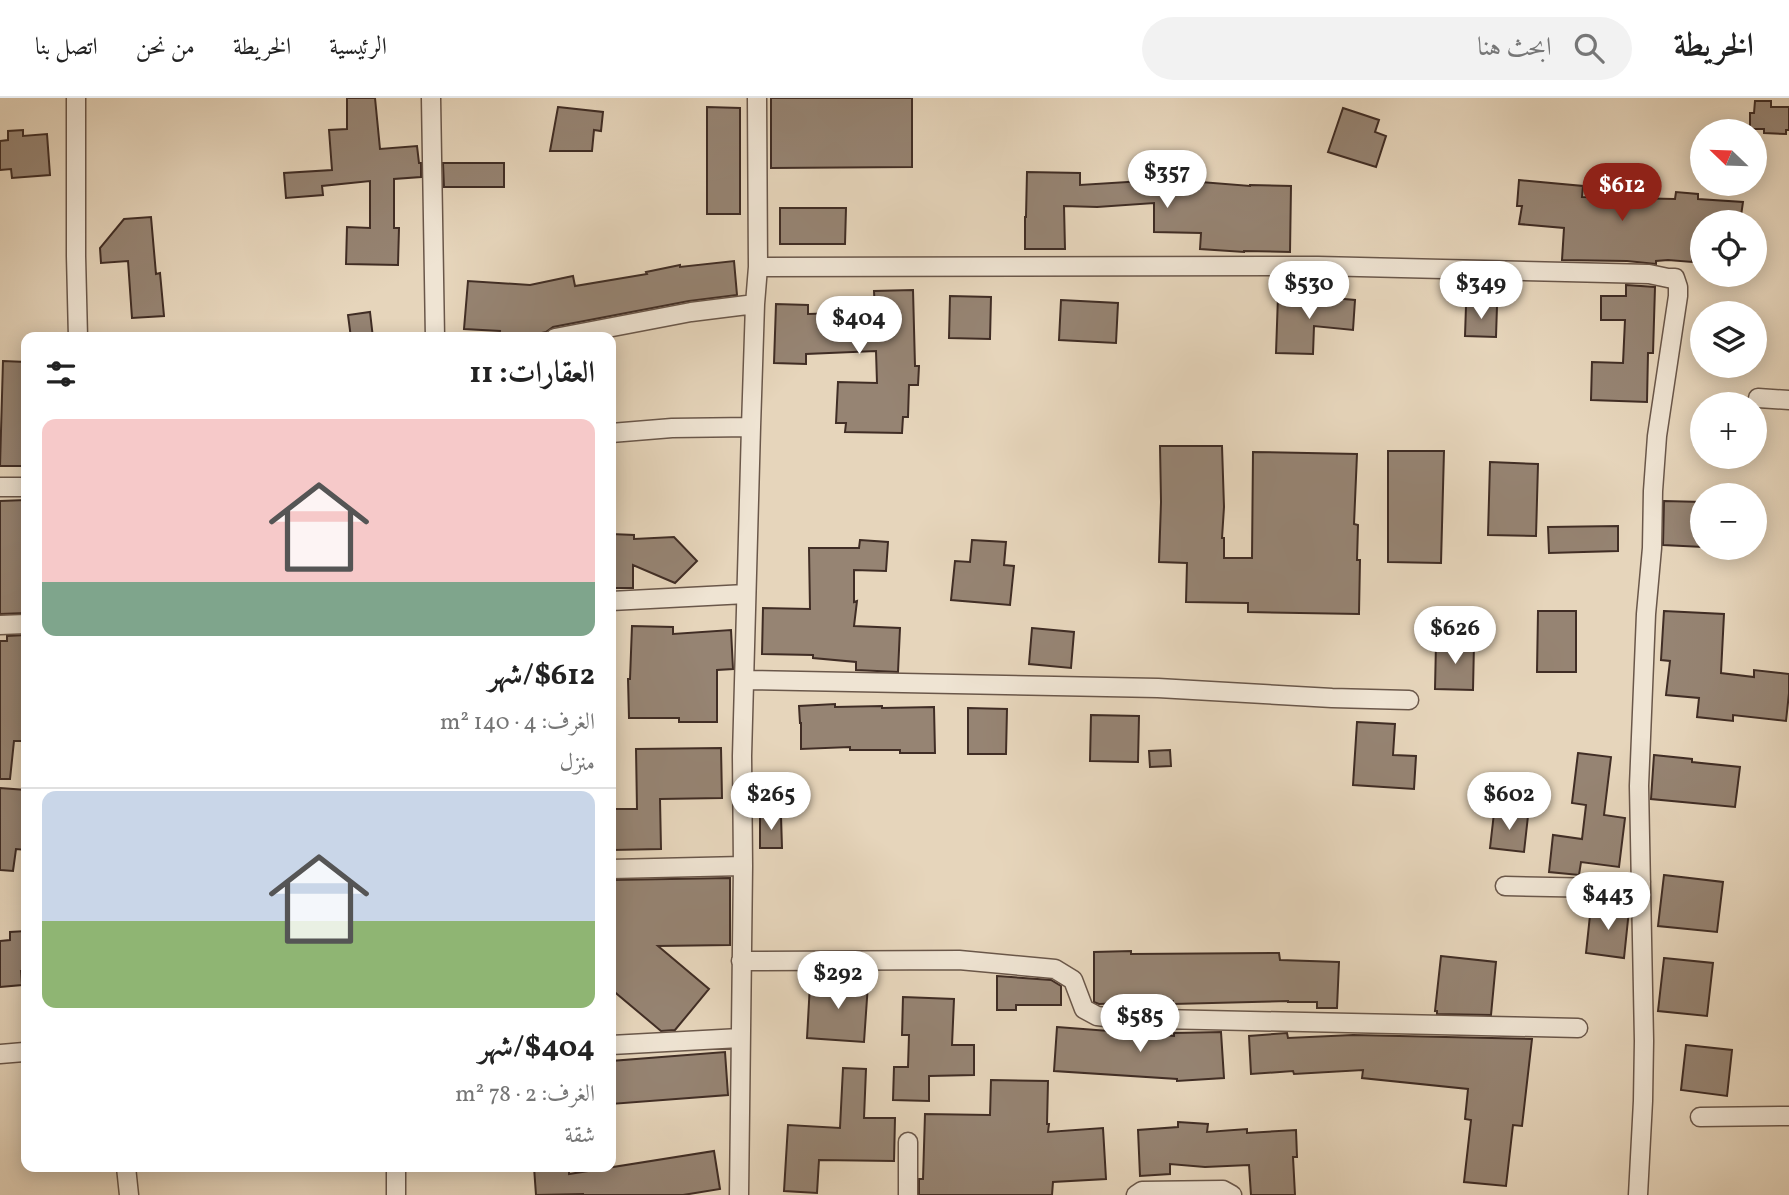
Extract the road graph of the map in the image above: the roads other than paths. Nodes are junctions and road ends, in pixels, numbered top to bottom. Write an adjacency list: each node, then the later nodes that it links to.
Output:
1 (76, 98): 6 (street)
2 (431, 98): 7 (street)
3 (757, 98): 4 (street)
4 (758, 267): 5 (street); 23 (street)
5 (755, 304): 8 (street); 11 (street)
6 (78, 332)
7 (435, 332)
8 (586, 332)
9 (1767, 399): 10 (street)
10 (1789, 400)
11 (751, 427): 12 (street); 15 (street)
12 (616, 433)
13 (0, 487): 14 (street)
14 (21, 487)
15 (746, 594): 16 (street); 19 (street)
16 (616, 601)
17 (21, 624): 18 (street)
18 (0, 625)
19 (745, 680): 20 (street); 21 (street)
20 (1409, 700)
21 (743, 866): 22 (street); 25 (street)
22 (616, 869)
23 (1641, 882): 24 (street); 42 (street)
24 (1505, 886)
25 (741, 961): 26 (street); 27 (street)
26 (1578, 1028)
27 (740, 1038): 28 (street); 38 (street)
28 (616, 1045)
29 (21, 1052): 30 (street)
30 (0, 1054)
31 (1789, 1116): 32 (street)
32 (1700, 1117)
33 (908, 1142): 39 (street)
34 (127, 1172): 36 (street)
35 (396, 1172): 37 (street)
36 (129, 1195)
37 (396, 1195)
38 (738, 1195)
39 (908, 1195)
40 (1136, 1195): 41 (street)
41 (1232, 1195)
42 (1638, 1195)

